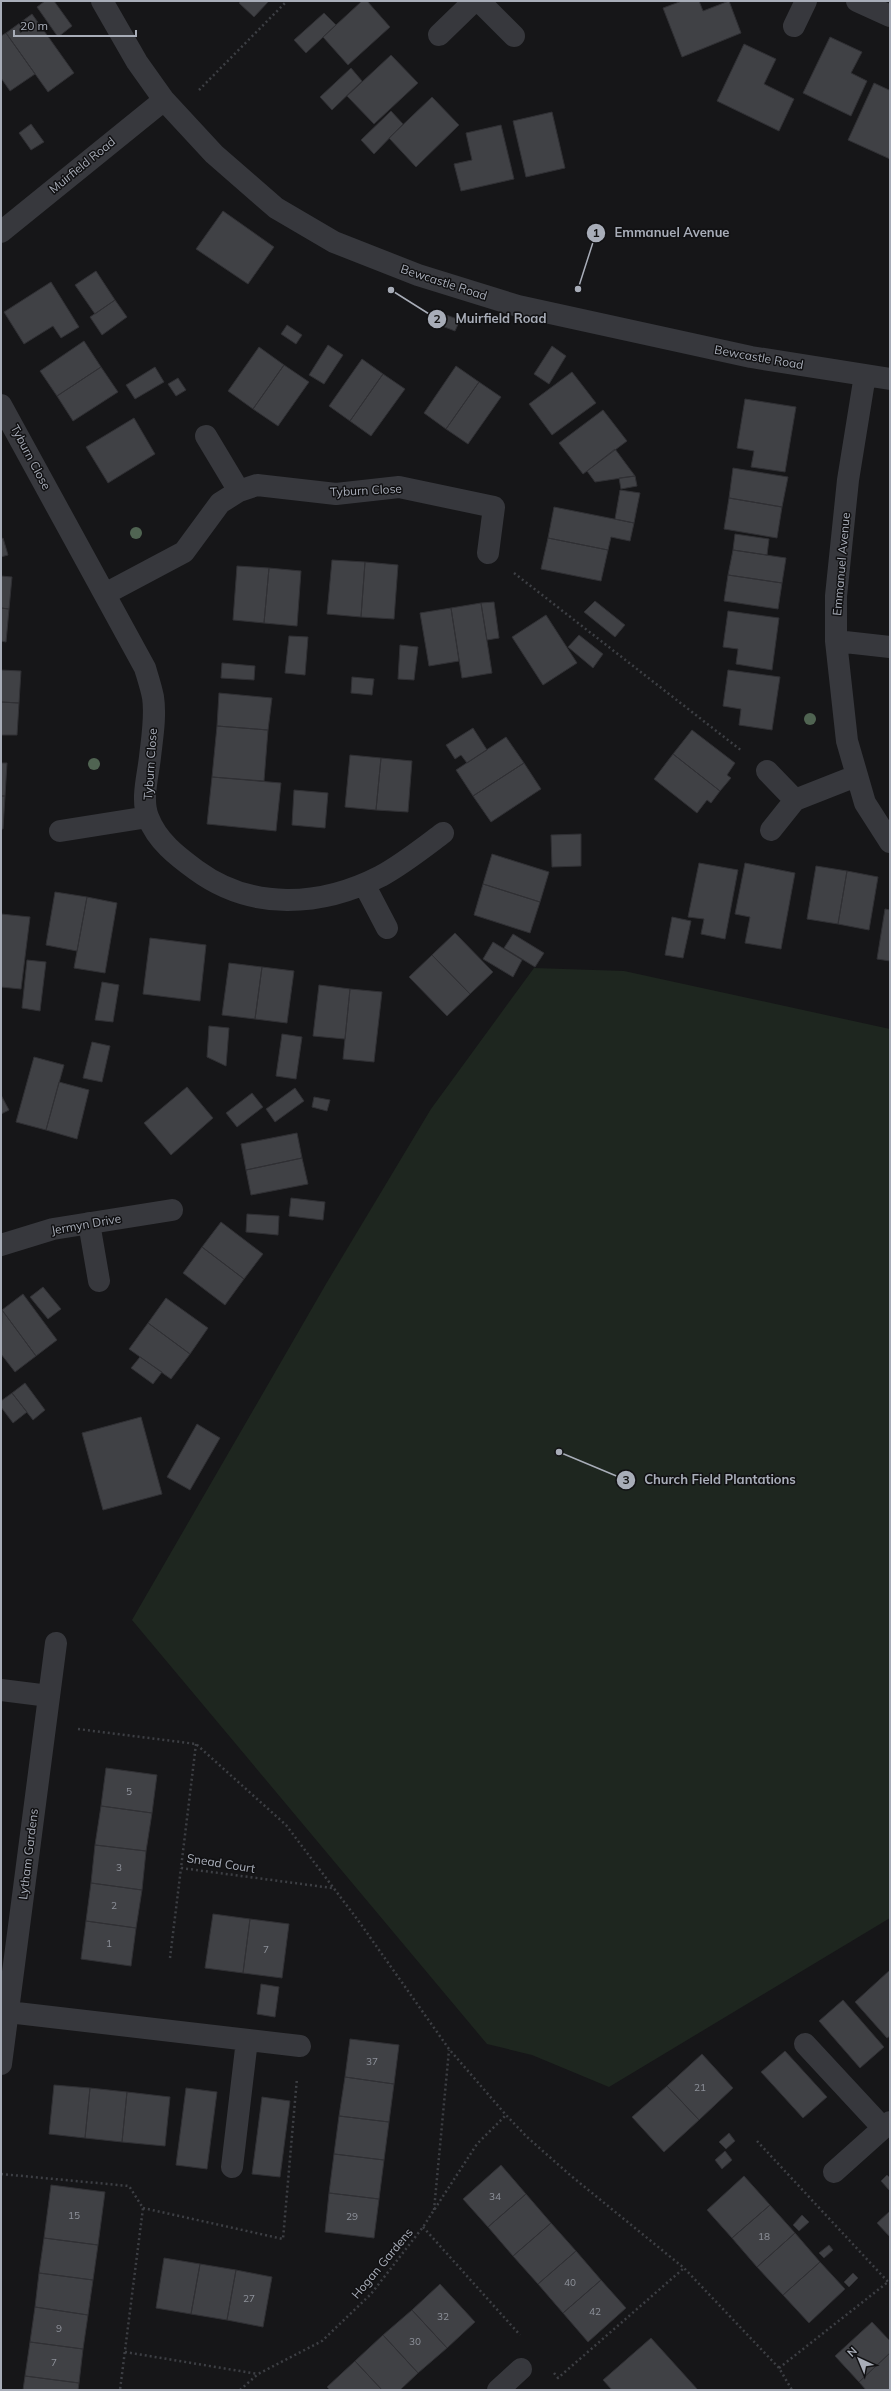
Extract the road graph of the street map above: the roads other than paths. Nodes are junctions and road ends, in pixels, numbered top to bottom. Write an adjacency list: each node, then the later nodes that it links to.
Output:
1 (102, 1): 10 (street, Bewcastle Road)
2 (474, 1): 8 (street)
3 (479, 1): 9 (street)
4 (806, 1): 7 (street)
5 (857, 1): 6 (street)
6 (890, 16)
7 (794, 26)
8 (440, 35)
9 (514, 36)
10 (170, 106): 11 (street, Muirfield Road); 12 (street, Bewcastle Road)
11 (1, 232)
12 (865, 375): 13 (street, Bewcastle Road); 19 (street, Emmanuel Avenue)
13 (890, 379)
14 (1, 405): 18 (street, Tyburn Close)
15 (206, 436): 16 (street)
16 (239, 491): 17 (street, Tyburn Close); 18 (street, Tyburn Close)
17 (488, 553)
18 (105, 594): 24 (street, Tyburn Close)
19 (836, 641): 20 (street); 22 (street, Emmanuel Avenue)
20 (890, 647)
21 (767, 771): 23 (street)
22 (856, 776): 23 (street); 28 (street, Emmanuel Avenue)
23 (795, 800): 25 (street)
24 (148, 817): 26 (street); 29 (street, Tyburn Close)
25 (771, 830)
26 (60, 831)
27 (443, 833): 29 (street, Tyburn Close)
28 (890, 842)
29 (364, 884): 30 (street)
30 (387, 928)
31 (172, 1210): 32 (street, Jermyn Drive)
32 (89, 1224): 33 (street, Jermyn Drive); 34 (street)
33 (1, 1245)
34 (99, 1281)
35 (56, 1643): 37 (street, Lytham Gardens)
36 (1, 1690): 37 (street)
37 (49, 1696): 38 (street, Lytham Gardens)
38 (8, 2012): 39 (street); 42 (street, Lytham Gardens)
39 (247, 2040): 41 (street); 44 (street)
40 (805, 2044): 43 (street)
41 (300, 2046)
42 (1, 2064)
43 (887, 2125): 45 (street)
44 (232, 2167)
45 (834, 2172)
46 (521, 2369): 47 (street)
47 (498, 2390)

